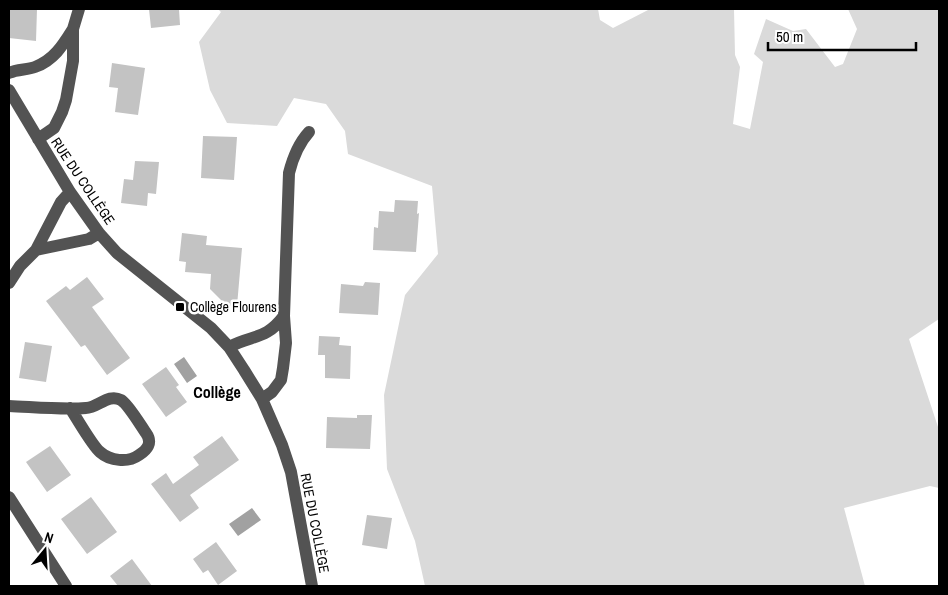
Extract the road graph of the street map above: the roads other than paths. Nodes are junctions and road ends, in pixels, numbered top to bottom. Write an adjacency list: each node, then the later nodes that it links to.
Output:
1 (78, 9): 2 (street, RUE DU COLLÈGE)
2 (73, 28): 3 (street, RUE DU COLLÈGE); 6 (street, RUE DU COLLÈGE)
3 (9, 72)
4 (9, 90): 6 (street)
5 (309, 132): 12 (street)
6 (38, 140): 7 (street, RUE DU COLLÈGE)
7 (70, 192): 8 (street, RUE DU COLLÈGE); 9 (street)
8 (99, 233): 9 (street); 13 (street, RUE DU COLLÈGE)
9 (36, 250): 10 (street)
10 (14, 263): 11 (street)
11 (9, 283)
12 (284, 316): 13 (street); 14 (street)
13 (229, 347): 14 (street, RUE DU COLLÈGE)
14 (262, 398): 19 (street, RUE DU COLLÈGE)
15 (9, 406): 16 (street)
16 (70, 408): 16 (street)
17 (9, 497): 18 (street)
18 (66, 586)
19 (312, 586)

